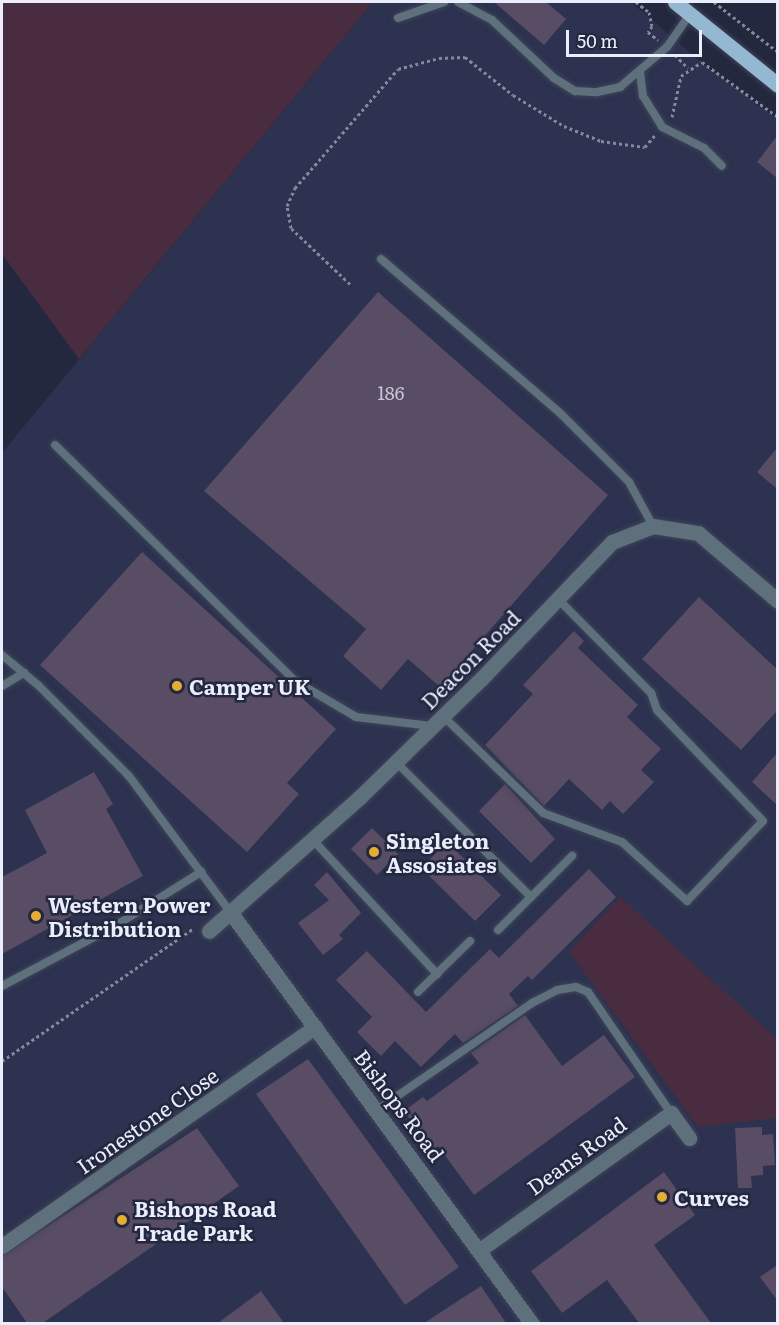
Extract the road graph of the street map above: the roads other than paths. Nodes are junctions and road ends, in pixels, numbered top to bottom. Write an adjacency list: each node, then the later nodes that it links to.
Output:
1 (444, 2): 5 (lane)
2 (458, 2): 6 (lane)
3 (675, 2): 4 (main road)
4 (690, 14): 6 (lane); 7 (main road)
5 (398, 18)
6 (640, 72): 8 (lane)
7 (777, 85)
8 (722, 166)
9 (381, 259): 11 (lane)
10 (55, 445): 17 (lane)
11 (653, 526): 12 (street, Deacon Road); 13 (street)
12 (558, 599): 17 (street, Deacon Road); 17 (lane)
13 (777, 601)
14 (2, 656): 15 (lane)
15 (24, 673): 16 (lane); 21 (lane)
16 (2, 687)
17 (438, 721): 18 (street, Deacon Road)
18 (396, 762): 19 (street, Deacon Road); 22 (lane)
19 (313, 840): 23 (street, Deacon Road); 27 (lane)
20 (572, 856): 22 (lane)
21 (201, 872): 23 (lane); 28 (lane)
22 (531, 897): 24 (lane)
23 (231, 914): 25 (street, Deacon Road); 30 (street, Bishops Road)
24 (498, 930)
25 (209, 931)
26 (470, 941): 27 (lane)
27 (437, 974): 29 (lane)
28 (2, 986)
29 (418, 992)
30 (315, 1027): 31 (street, Bishops Road); 34 (street, Ironestone Close)
31 (377, 1110): 32 (lane); 35 (street, Bishops Road)
32 (671, 1113): 33 (street); 35 (street, Deans Road)
33 (689, 1138)
34 (2, 1246)
35 (481, 1249): 36 (street, Bishops Road)
36 (532, 1323)

